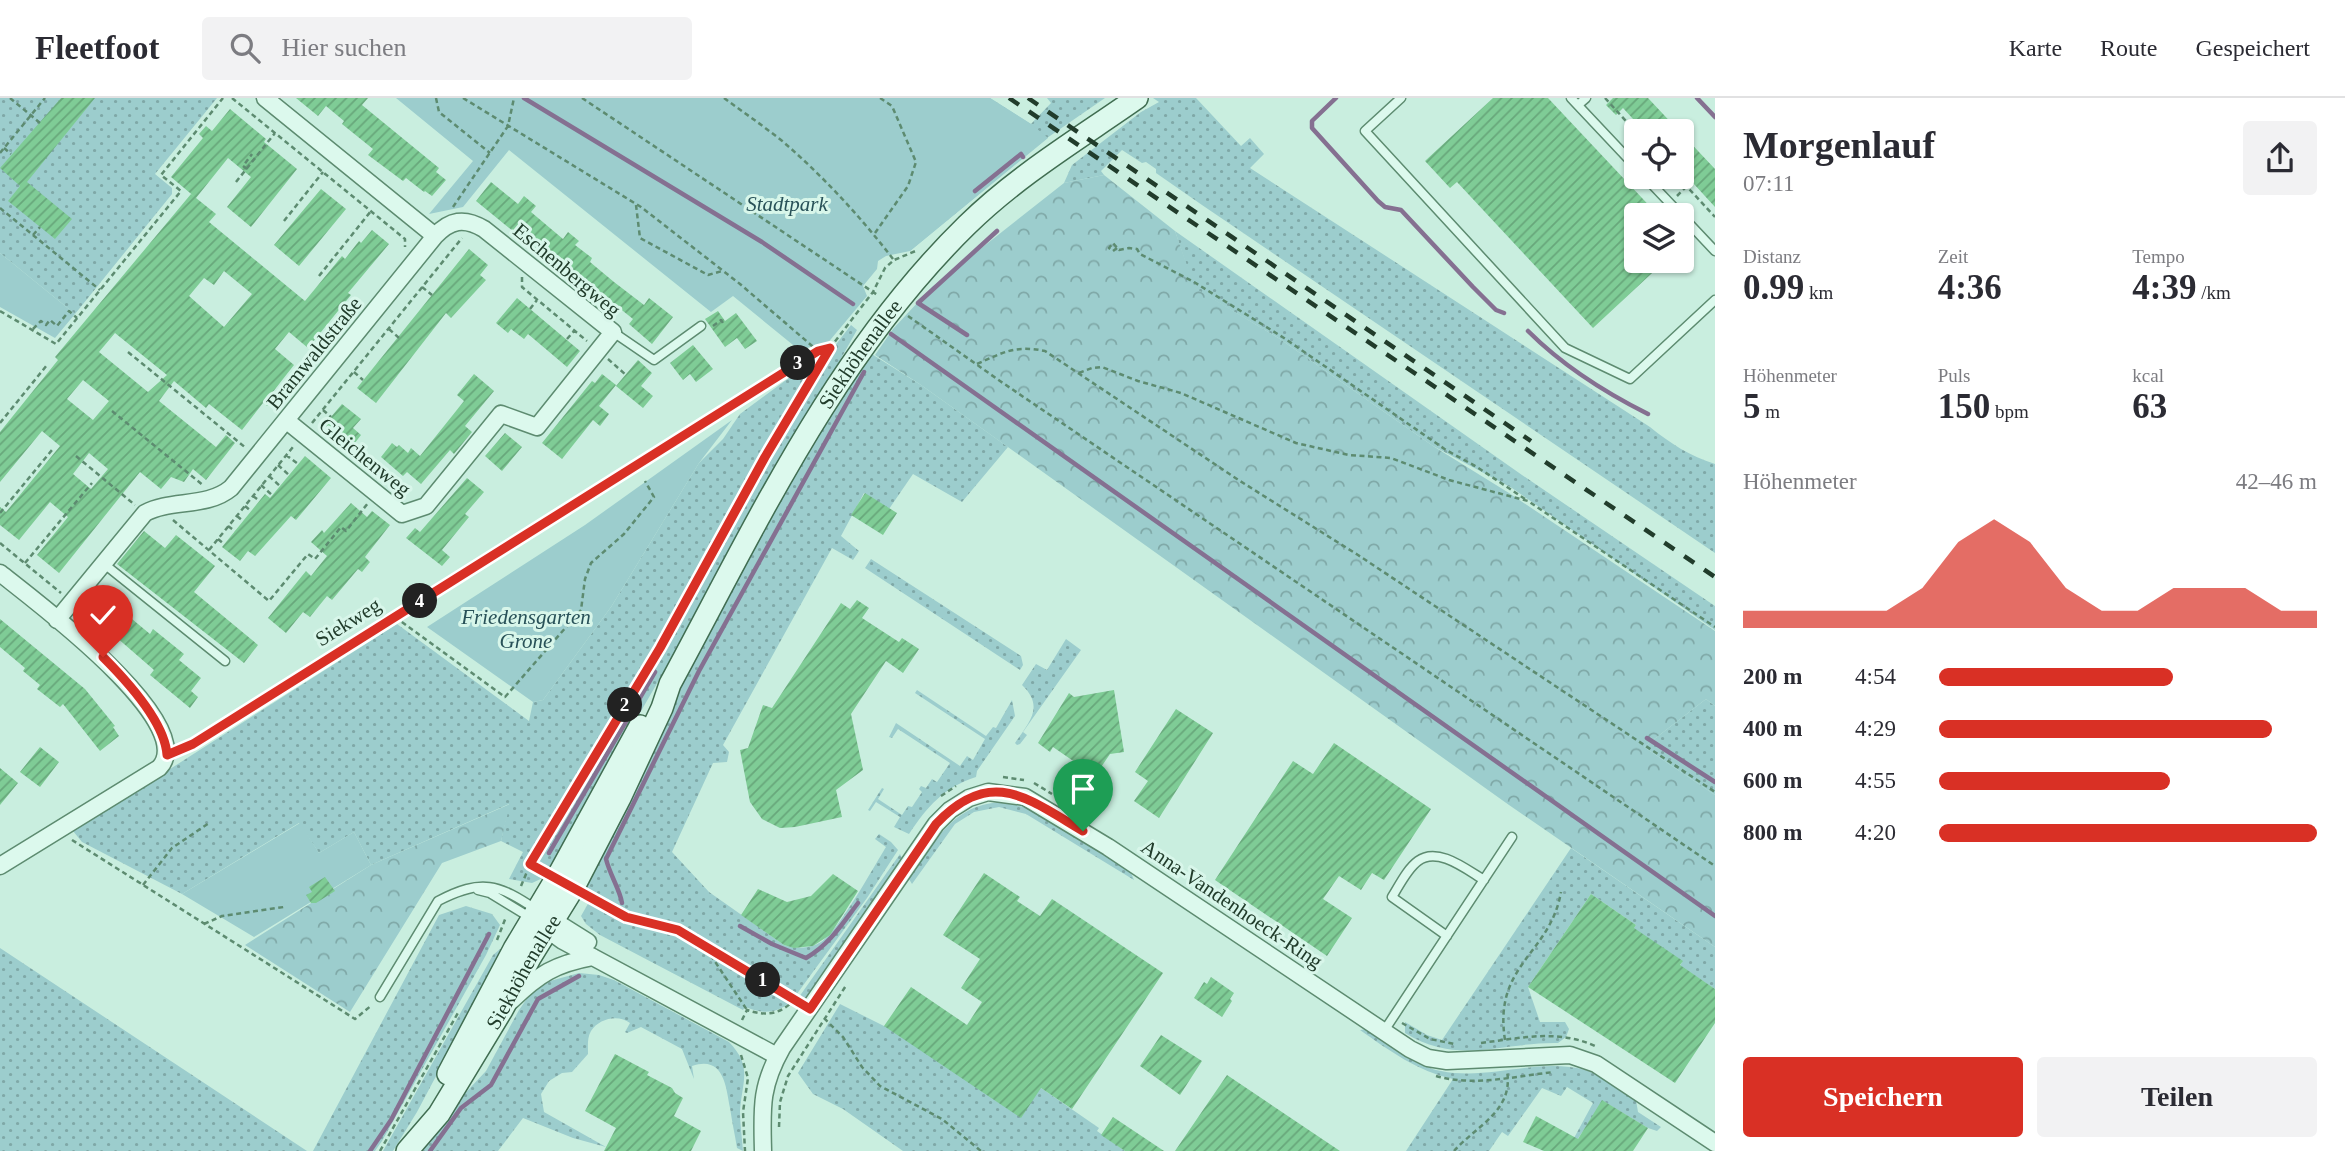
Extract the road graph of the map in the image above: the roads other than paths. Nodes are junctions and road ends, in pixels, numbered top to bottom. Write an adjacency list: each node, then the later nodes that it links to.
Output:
1 (265, 98): 11 (street)
2 (1137, 98): 25 (main road, Siekhöhenallee)
3 (1401, 98): 13 (lane)
4 (1571, 98): 6 (lane)
5 (1586, 98): 6 (lane)
6 (1578, 105): 7 (lane)
7 (1624, 154)
8 (1656, 189): 9 (lane)
9 (1670, 203)
10 (1694, 229): 12 (lane)
11 (435, 236): 15 (street, Eschenbergweg); 17 (street, Bramwaldstraße)
12 (1715, 251)
13 (1715, 300)
14 (701, 326): 15 (lane)
15 (613, 332): 16 (street, Eschenbergweg)
16 (501, 414): 17 (street, Gleichenweg)
17 (287, 421): 18 (street, Bramwaldstraße)
18 (103, 563): 20 (street); 21 (lane)
19 (0, 573): 20 (street)
20 (57, 620): 23 (street)
21 (225, 661)
22 (1512, 837): 24 (lane)
23 (0, 866)
24 (1484, 880): 26 (lane); 26 (lane)
25 (542, 920): 27 (street); 28 (lane); 29 (main road, Siekhöhenallee); 30 (street); 34 (main road, Siekhöhenallee)
26 (1447, 936): 31 (lane)
27 (593, 957): 29 (street); 30 (street)
28 (380, 997)
29 (502, 1010): 34 (main road, Siekhöhenallee)
30 (741, 1022): 32 (street)
31 (1384, 1031): 32 (street, Anna-Vandenhoeck-Ring); 33 (street, Anna-Vandenhoeck-Ring)
32 (780, 1052): 35 (street, Anna-Vandenhoeck-Ring)
33 (1715, 1143)
34 (411, 1145)
35 (763, 1151)

